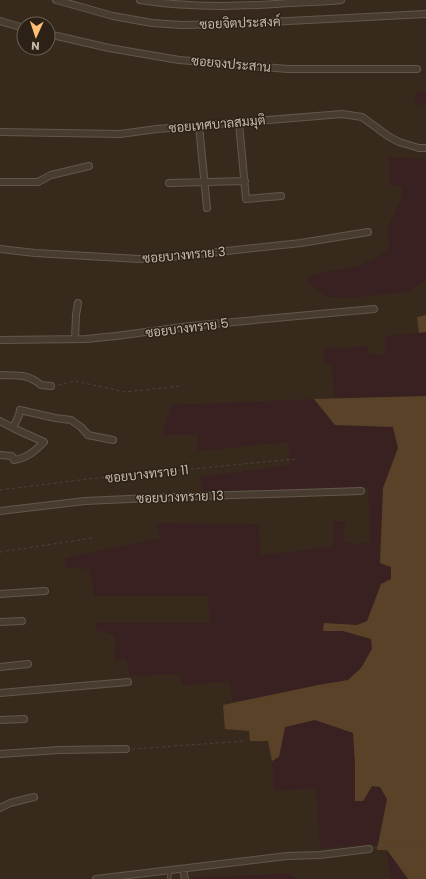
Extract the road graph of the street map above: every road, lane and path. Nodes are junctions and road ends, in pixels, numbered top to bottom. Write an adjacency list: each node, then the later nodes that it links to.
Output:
1 (56, 0): 5 (street, ซอยจิตประสงค์)
2 (140, 0): 4 (street)
3 (341, 0): 4 (street)
4 (195, 3)
5 (426, 14)
6 (0, 21): 7 (street)
7 (16, 26)
8 (56, 36): 9 (street, ซอยจงประสาน)
9 (417, 69)
10 (238, 123): 11 (street, ซอยเทศบาลสมมุติ); 13 (street, ซอยเทศบาลสมมุติ); 15 (street)
11 (199, 126): 12 (street, ซอยเทศบาลสมมุติ); 17 (street)
12 (0, 132)
13 (426, 148)
14 (89, 166): 16 (street)
15 (245, 181): 17 (street); 19 (street)
16 (0, 182)
17 (205, 182): 18 (street); 20 (street)
18 (169, 183)
19 (281, 196)
20 (207, 208)
21 (368, 232): 22 (street, ซอยบางทราย 3)
22 (0, 250)
23 (78, 303): 25 (street)
24 (374, 309): 25 (street, ซอยบางทราย 5)
25 (75, 339): 26 (street, ซอยบางทราย 5)
26 (0, 340)
27 (0, 375): 28 (street)
28 (51, 386): 29 (path)
29 (182, 386)
30 (0, 421): 31 (street)
31 (13, 428): 32 (street); 33 (street)
32 (113, 440)
33 (0, 455)
34 (294, 459): 35 (path, ซอยบางทราย 11)
35 (0, 490)
36 (361, 491): 37 (street, ซอยบางทราย 13)
37 (0, 511)
38 (93, 538): 39 (path)
39 (0, 552)
40 (44, 591): 41 (street)
41 (0, 594)
42 (22, 621): 43 (street)
43 (0, 622)
44 (28, 664): 45 (street)
45 (0, 667)
46 (128, 682): 47 (street)
47 (0, 693)
48 (24, 719): 49 (street)
49 (0, 720)
50 (246, 742): 51 (path)
51 (126, 749): 52 (street)
52 (0, 754)
53 (34, 797): 54 (street)
54 (0, 808)
55 (426, 844): 56 (path)
56 (369, 849): 57 (street)
57 (184, 869): 58 (street); 62 (street)
58 (170, 870): 59 (street); 61 (lane)
59 (107, 878): 60 (street)
60 (96, 879)
61 (169, 879)
62 (185, 879)

